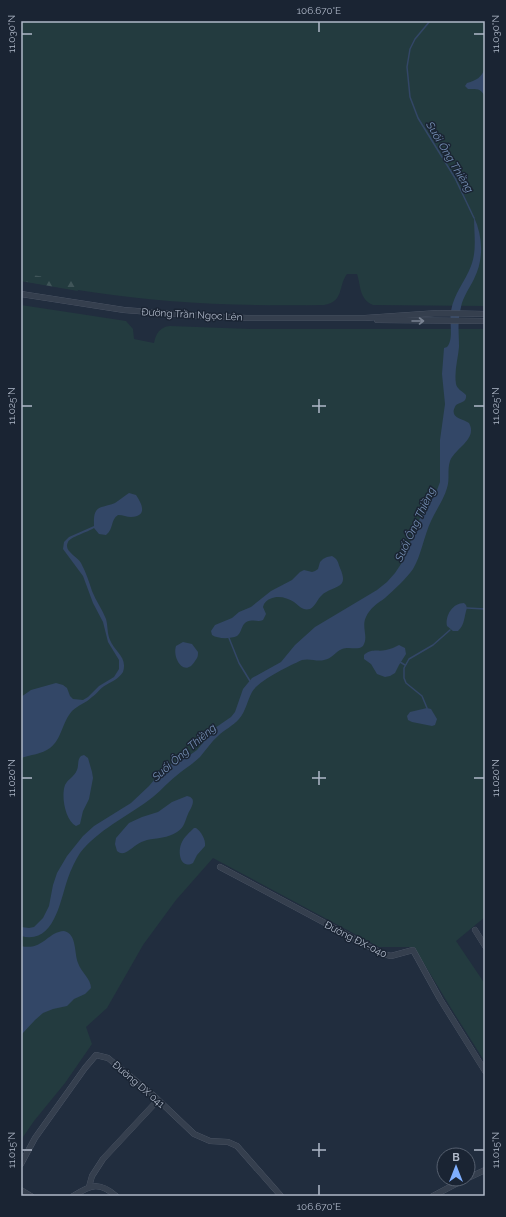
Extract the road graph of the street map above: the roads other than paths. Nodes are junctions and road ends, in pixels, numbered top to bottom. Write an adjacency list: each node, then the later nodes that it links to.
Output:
1 (21, 294): 3 (street, Đường Trần Ngọc Lên)
2 (485, 314): 3 (street, Đường Trần Ngọc Lên)
3 (365, 318): 4 (street, Đường Trần Ngọc Lên, one-way to 4)
4 (485, 321)
5 (220, 867): 10 (street, Đường ĐX-040)
6 (475, 930): 8 (street)
7 (485, 933): 8 (street)
8 (479, 937): 9 (street)
9 (485, 946)
10 (485, 1071)
11 (158, 1100): 12 (street, Đường DX 041); 13 (street); 19 (street, Đường DX 041)
12 (21, 1164)
13 (89, 1187): 17 (street); 18 (street)
14 (450, 1187): 20 (street)
15 (21, 1190): 16 (street)
16 (31, 1196)
17 (73, 1196)
18 (116, 1196)
19 (281, 1196)
20 (433, 1196)

